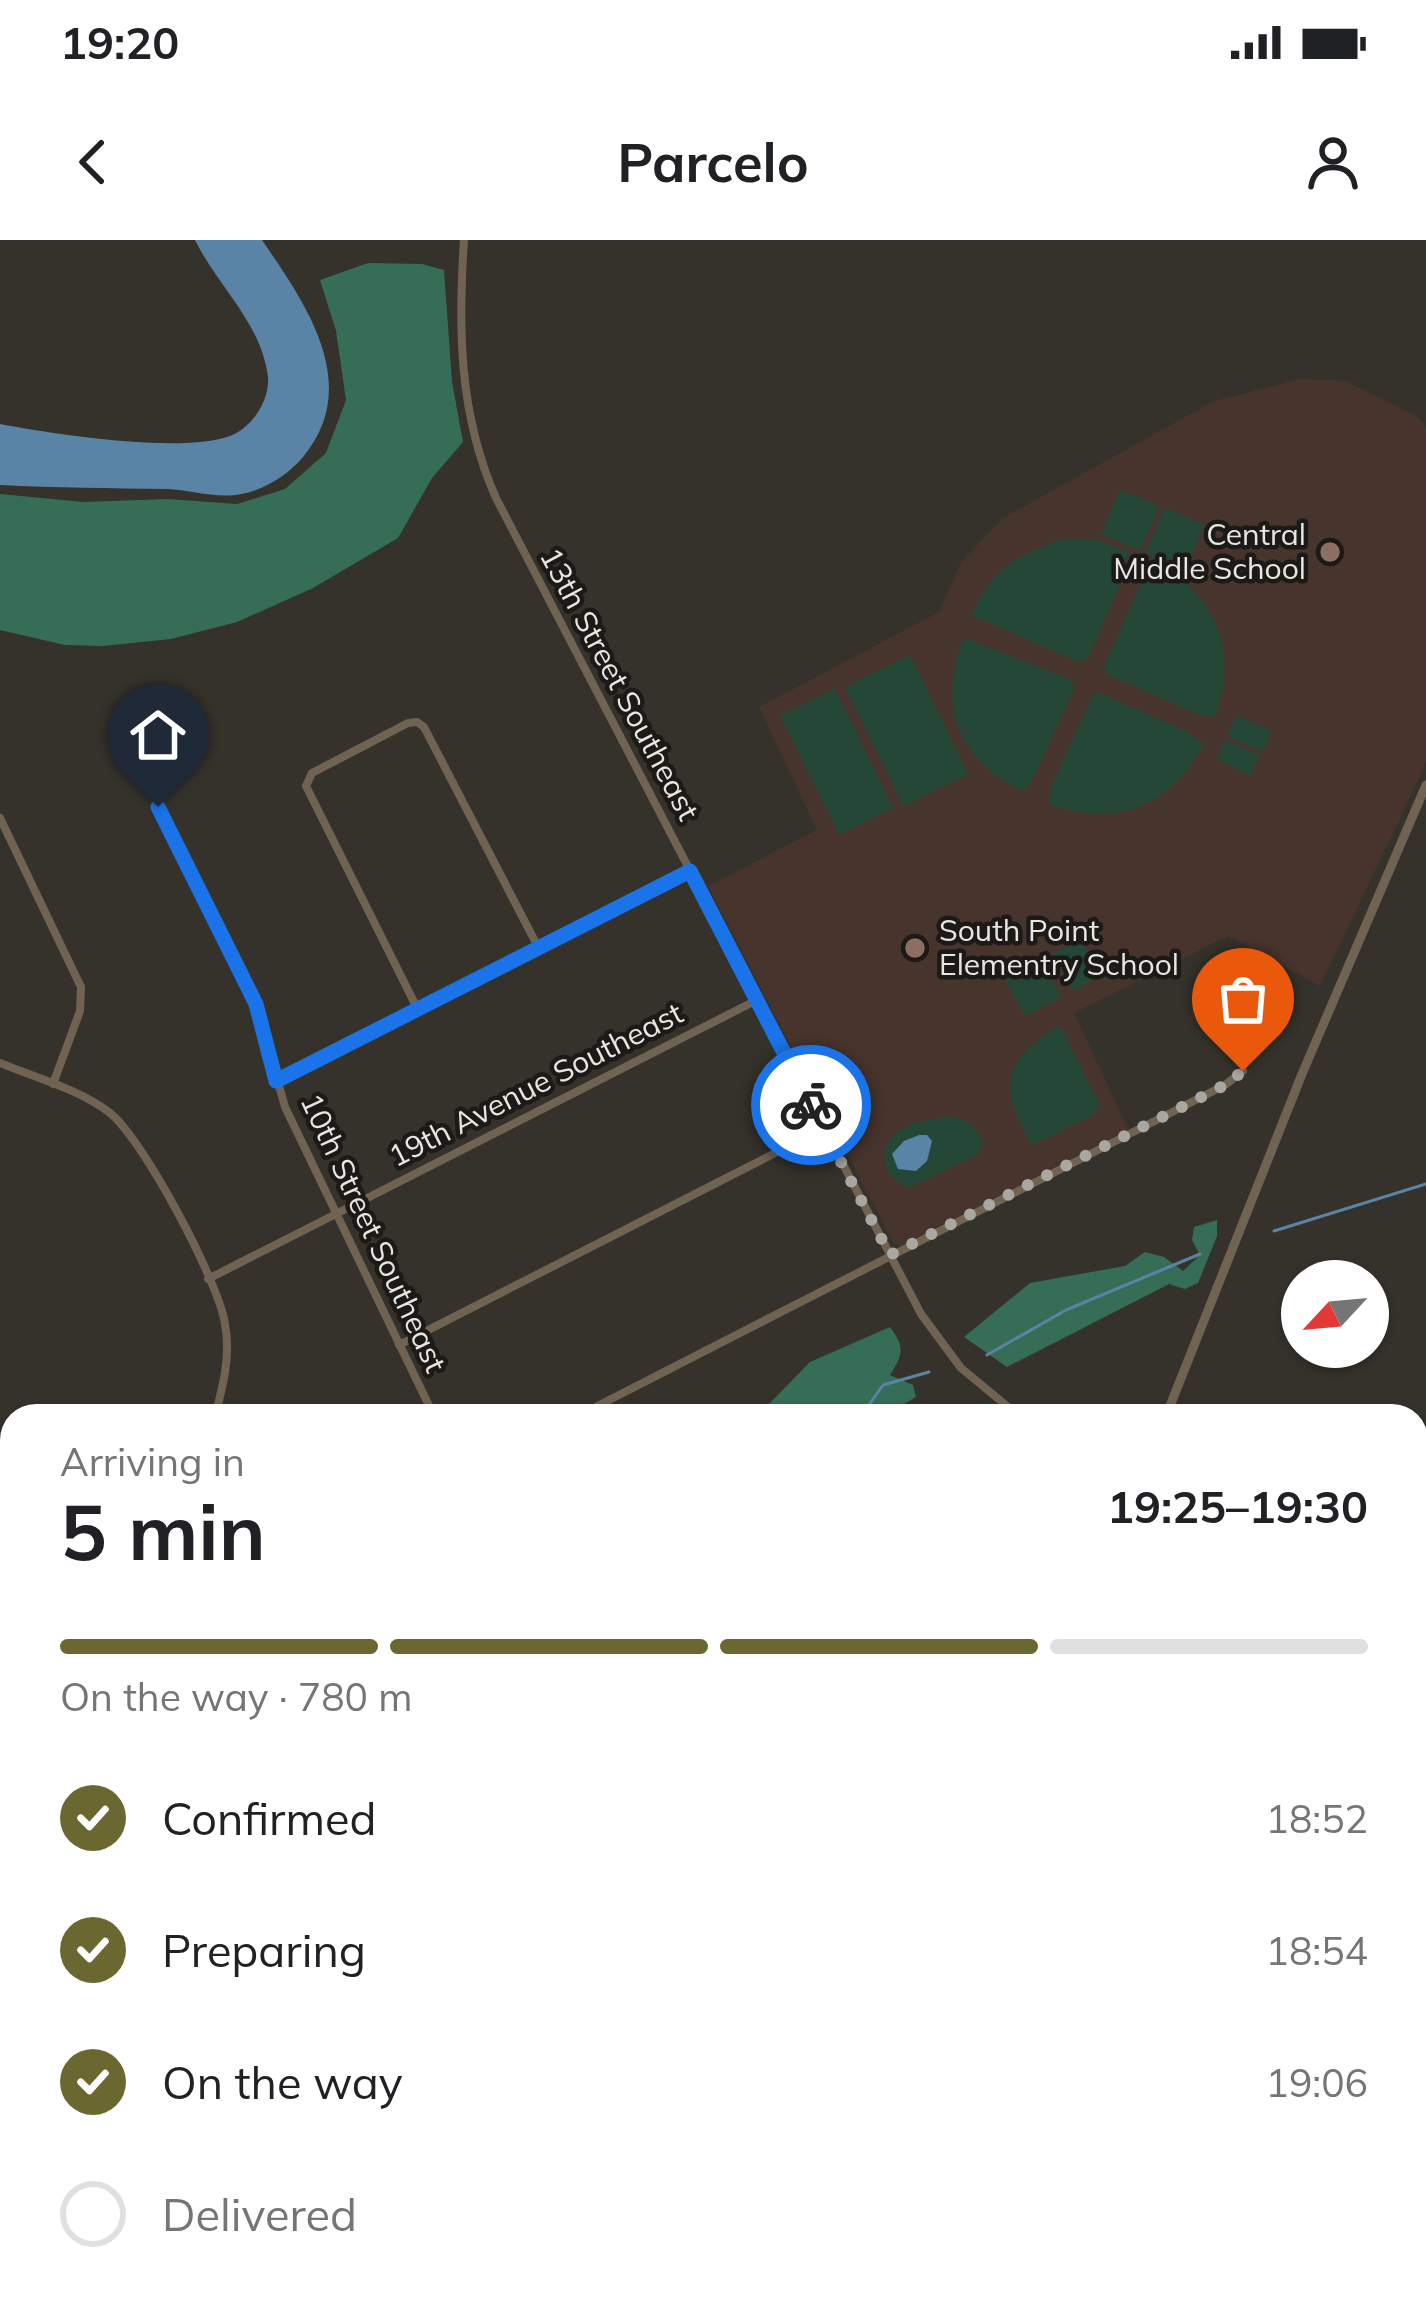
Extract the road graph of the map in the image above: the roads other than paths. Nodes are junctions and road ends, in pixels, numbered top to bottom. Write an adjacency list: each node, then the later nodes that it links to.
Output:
1 (464, 240): 5 (street, 13th Street Southeast)
2 (1426, 785): 22 (street)
3 (158, 807): 11 (street, 10th Street Southeast)
4 (0, 818): 12 (street)
5 (690, 871): 6 (street); 7 (street, 13th Street Southeast)
6 (538, 947): 8 (street); 8 (street)
7 (757, 1000): 13 (street, 13th Street Southeast); 14 (street, 19th Avenue Southeast)
8 (417, 1008): 11 (street)
9 (0, 1063): 12 (street)
10 (1243, 1071): 15 (street)
11 (276, 1081): 14 (street, 10th Street Southeast)
12 (53, 1084): 16 (street)
13 (824, 1128): 15 (street, 13th Street Southeast); 17 (street)
14 (335, 1214): 16 (street, 19th Avenue Southeast); 17 (street, 10th Street Southeast)
15 (890, 1255): 20 (street); 21 (street, 13th Street Southeast)
16 (208, 1279): 18 (street)
17 (399, 1345): 19 (street, 10th Street Southeast)
18 (217, 1404)
19 (428, 1404)
20 (601, 1404)
21 (1004, 1404)
22 (1171, 1404)

